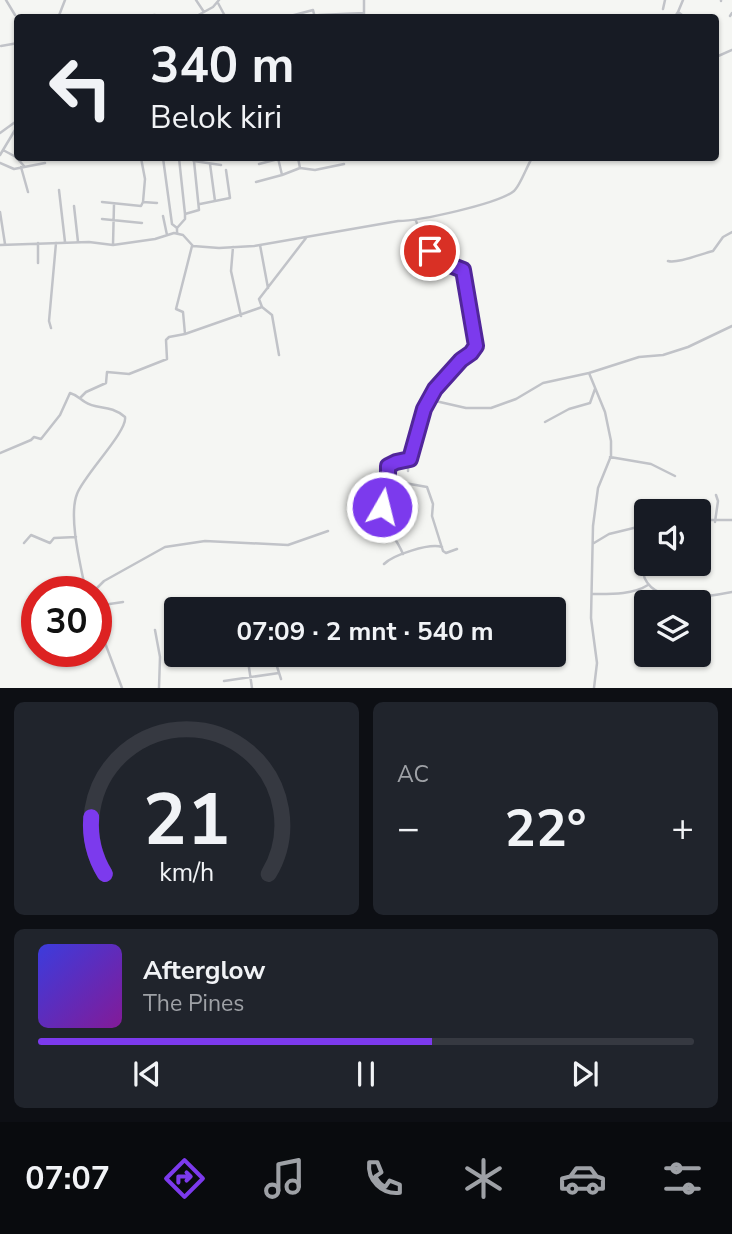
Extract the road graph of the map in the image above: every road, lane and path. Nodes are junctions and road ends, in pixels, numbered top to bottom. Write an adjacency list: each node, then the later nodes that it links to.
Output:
1 (364, 0): 6 (street)
2 (665, 0): 5 (street)
3 (683, 0): 7 (street)
4 (218, 1): 8 (street)
5 (663, 9)
6 (364, 12): 11 (street)
7 (678, 12): 12 (street)
8 (203, 14)
9 (298, 14): 10 (street)
10 (316, 14)
11 (340, 14)
12 (681, 14)
13 (14, 129): 14 (street)
14 (3, 150): 15 (street); 16 (street)
15 (0, 155)
16 (14, 156)
17 (19, 161): 32 (street)
18 (142, 161): 41 (street)
19 (163, 161): 53 (street)
20 (179, 161): 47 (street)
21 (194, 161): 28 (street); 44 (street)
22 (268, 161): 29 (street)
23 (279, 161): 35 (street)
24 (299, 161): 33 (street)
25 (530, 161): 51 (street)
26 (0, 163): 32 (street)
27 (45, 163): 32 (street)
28 (211, 164): 31 (street); 39 (street)
29 (259, 164)
30 (344, 164): 33 (street)
31 (221, 166)
32 (23, 167): 38 (street)
33 (300, 168): 35 (street)
34 (226, 170): 39 (street)
35 (282, 176): 36 (street)
36 (256, 182)
37 (60, 190): 58 (street)
38 (28, 192)
39 (215, 201): 44 (street)
40 (103, 202): 43 (street)
41 (143, 202): 42 (street); 43 (street)
42 (157, 203)
43 (114, 204): 50 (street)
44 (200, 204): 47 (street)
45 (74, 206): 59 (street)
46 (1, 212): 62 (street)
47 (185, 214): 53 (street)
48 (163, 216): 56 (street)
49 (102, 219): 50 (street)
50 (114, 221): 52 (street); 63 (street)
51 (416, 221): 57 (street); 79 (street)
52 (142, 223)
53 (177, 228): 55 (street)
54 (732, 232): 67 (street)
55 (177, 233): 56 (street); 65 (street)
56 (167, 235): 63 (street)
57 (307, 237): 64 (street); 69 (street)
58 (65, 242): 59 (street); 61 (street)
59 (78, 242): 63 (street)
60 (38, 243): 61 (street); 62 (street); 68 (street)
61 (56, 243): 73 (street)
62 (2, 244)
63 (113, 245)
64 (260, 245): 66 (street); 69 (street)
65 (192, 246): 66 (street); 74 (street)
66 (233, 247): 71 (street)
67 (668, 261)
68 (37, 263)
69 (268, 288): 70 (street)
70 (262, 307): 71 (street); 75 (street)
71 (241, 316): 74 (street)
72 (732, 326): 76 (street)
73 (51, 328)
74 (185, 334): 78 (street)
75 (279, 355)
76 (589, 373): 77 (street); 79 (street)
77 (595, 389): 80 (street); 82 (street)
78 (81, 397): 81 (street); 93 (street)
79 (430, 400): 83 (street)
80 (545, 422)
81 (0, 453)
82 (610, 457): 85 (street); 95 (street)
83 (408, 460): 84 (street); 86 (street)
84 (408, 471)
85 (675, 476)
86 (388, 484): 96 (street); 98 (street)
87 (716, 495): 90 (street)
88 (732, 520): 90 (street)
89 (711, 522): 90 (street)
90 (715, 522)
91 (634, 528): 95 (street)
92 (328, 531): 101 (street)
93 (76, 537): 94 (street); 100 (street)
94 (23, 543)
95 (594, 543): 105 (street)
96 (442, 547): 97 (street); 98 (street)
97 (457, 549)
98 (403, 554): 99 (street)
99 (384, 564)
100 (83, 576)
101 (112, 576)
102 (644, 576): 103 (street)
103 (648, 585): 104 (street); 105 (street)
104 (732, 592)
105 (592, 594): 119 (street)
106 (123, 602): 107 (street)
107 (112, 604)
108 (155, 630): 117 (street)
109 (112, 661): 116 (street)
110 (249, 667): 113 (street)
111 (277, 667): 112 (street)
112 (279, 673): 113 (street); 114 (street)
113 (250, 678): 115 (street); 118 (street)
114 (281, 679)
115 (225, 681)
116 (122, 688)
117 (159, 688)
118 (251, 688)
119 (594, 688)

